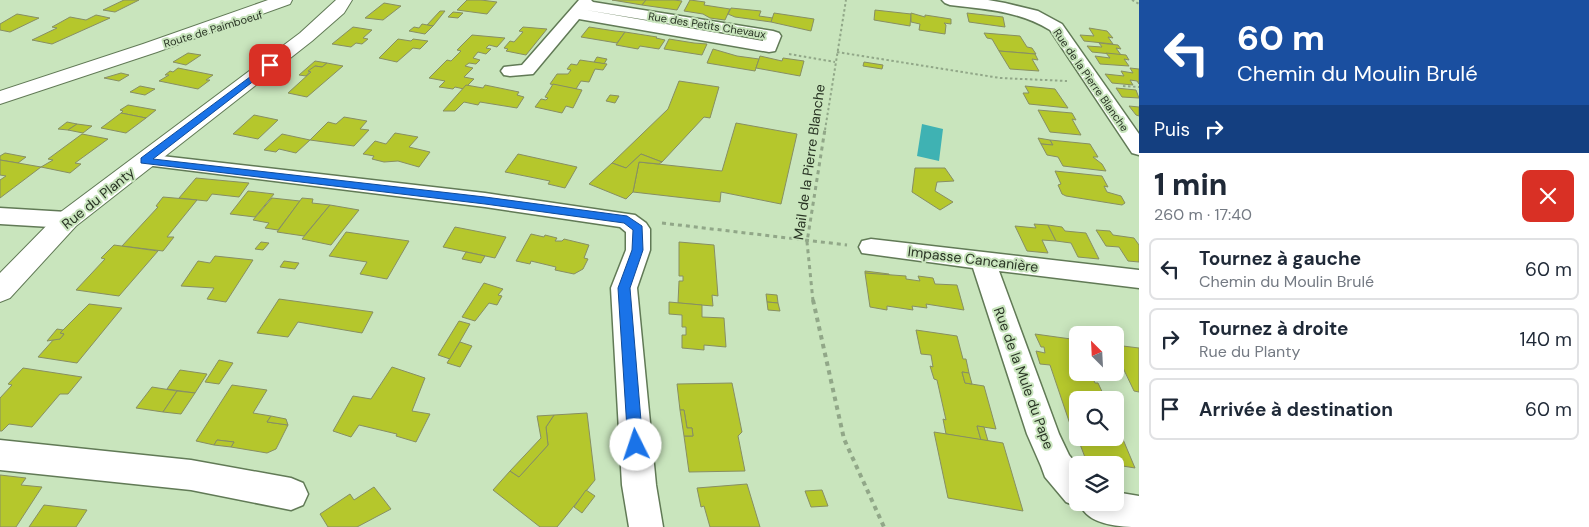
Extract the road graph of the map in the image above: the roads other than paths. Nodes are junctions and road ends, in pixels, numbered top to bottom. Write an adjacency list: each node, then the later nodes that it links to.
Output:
1 (293, 0): 9 (street, Route de Paimboeuf)
2 (344, 0): 11 (street, Rue du Planty)
3 (950, 0): 6 (street, Rue de la Pierre Blanche)
4 (1038, 0): 6 (street)
5 (581, 6): 7 (street, Rue des Petits Chevaux); 8 (street, Rue des Petits Chevaux)
6 (1056, 27): 10 (street, Rue de la Pierre Blanche)
7 (769, 47)
8 (510, 71)
9 (0, 98)
10 (1139, 149)
11 (144, 160): 13 (street, Rue du Planty); 23 (street)
12 (0, 216): 13 (street)
13 (67, 220): 17 (street, Rue du Planty)
14 (871, 247): 15 (street, Impasse Cancanière)
15 (982, 259): 16 (street, Impasse Cancanière); 19 (street, Rue de la Mule du Pape)
16 (1139, 279)
17 (0, 291)
18 (0, 455): 20 (street)
19 (1069, 480)
20 (291, 494)
21 (1124, 510): 22 (street)
22 (1139, 513)
23 (646, 527)

